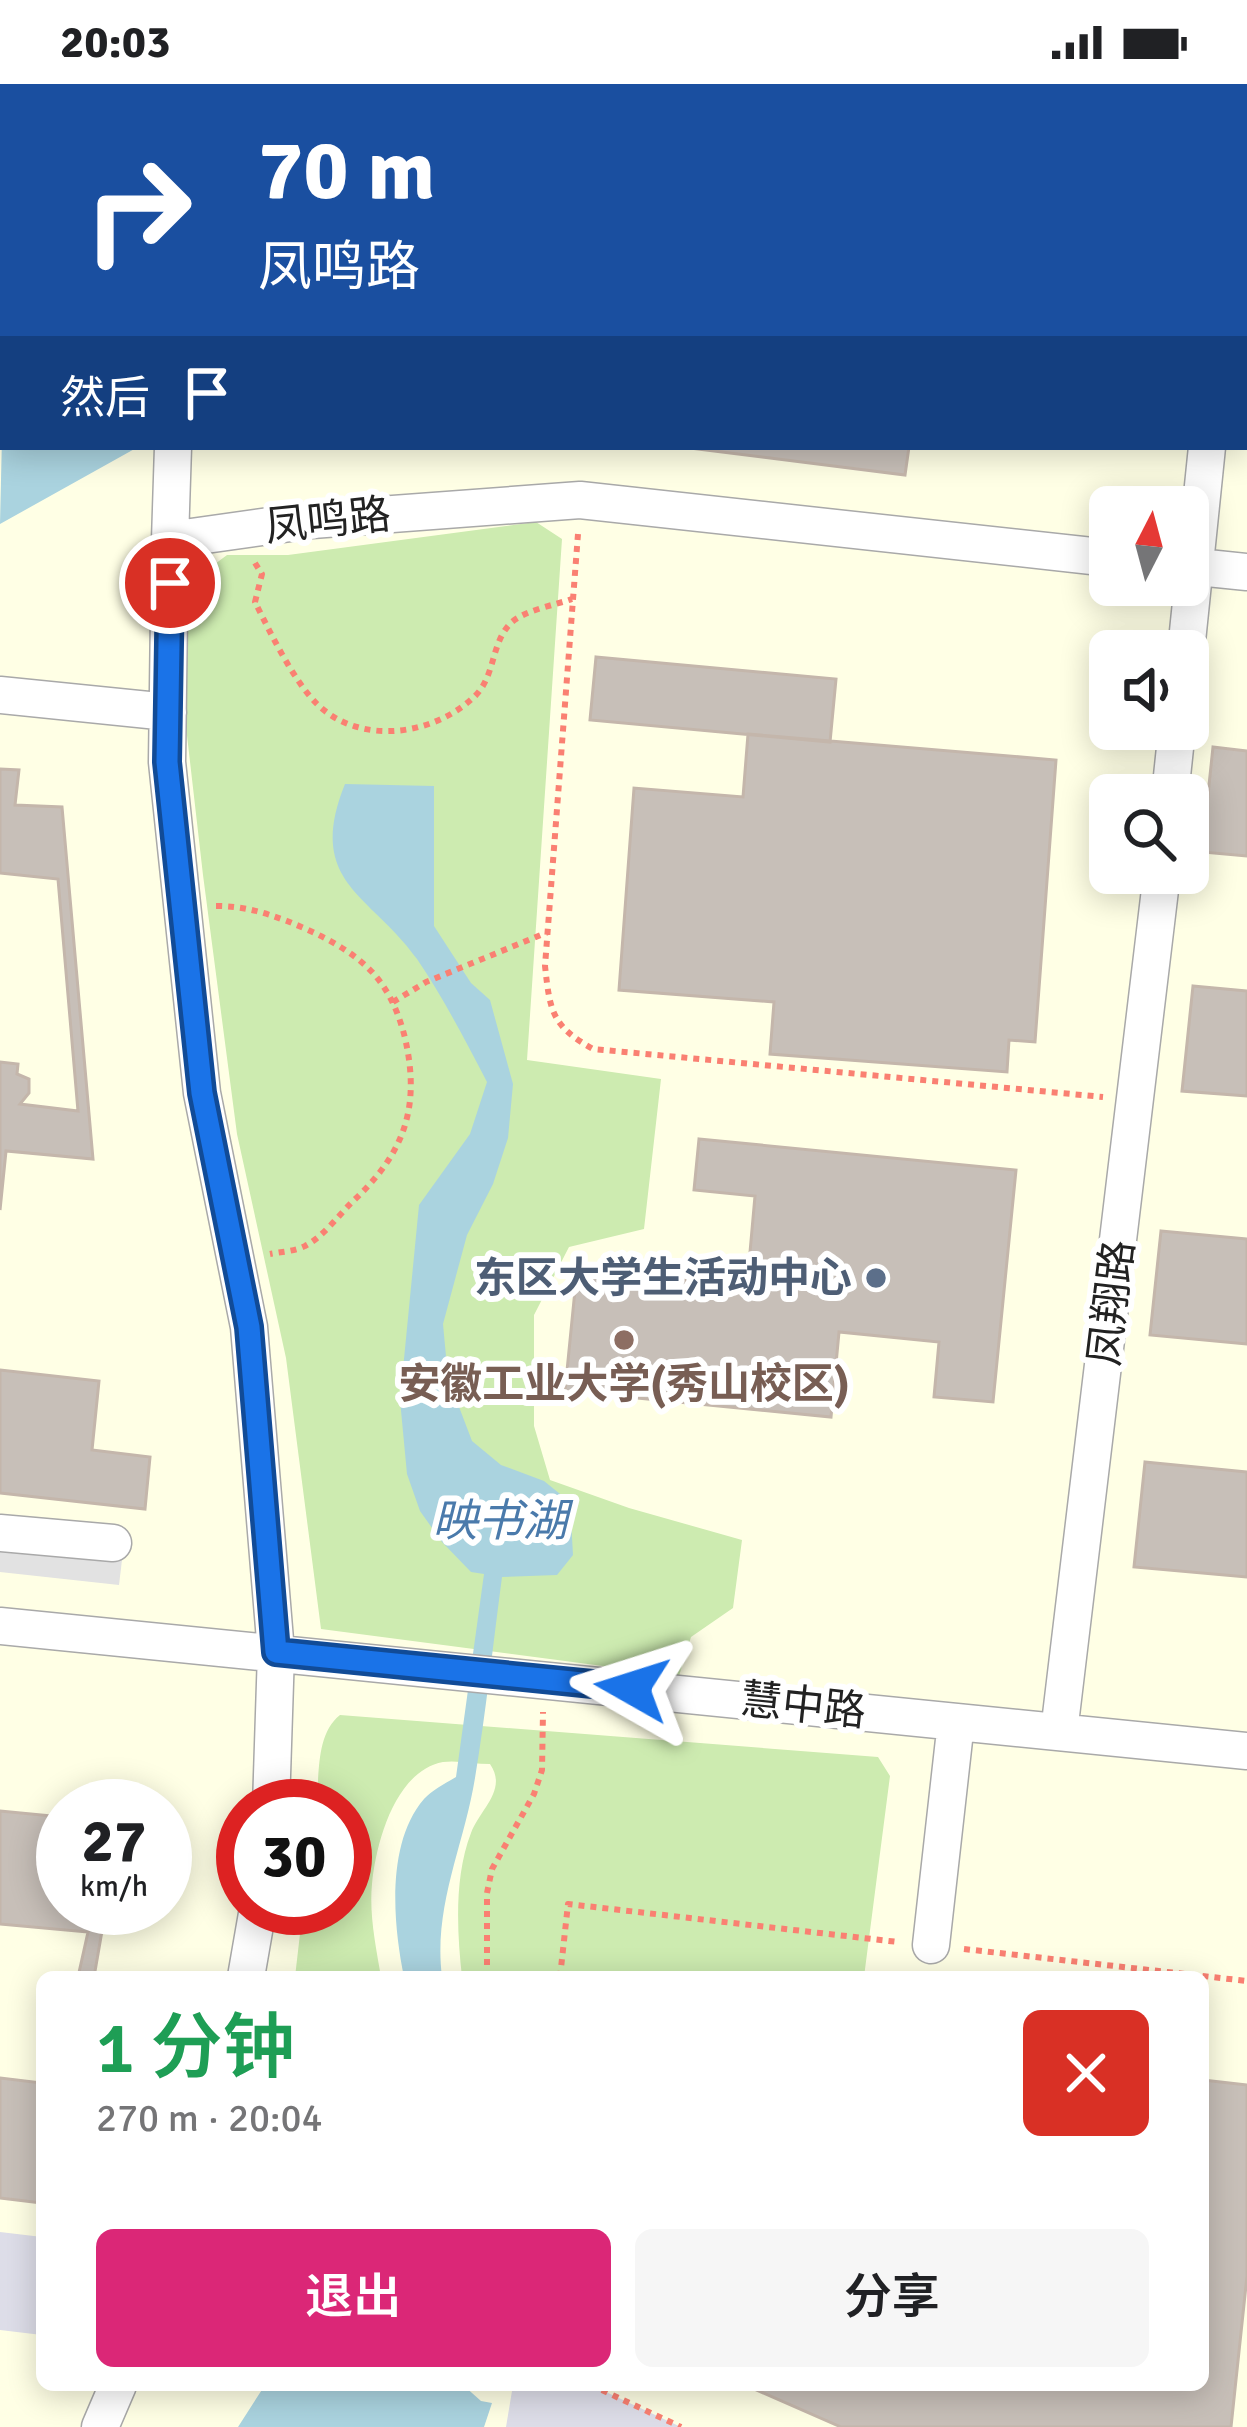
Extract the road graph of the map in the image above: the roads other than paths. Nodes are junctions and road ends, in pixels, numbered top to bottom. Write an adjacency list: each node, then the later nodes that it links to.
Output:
1 (1207, 450): 3 (street)
2 (172, 456): 4 (street)
3 (1202, 486)
4 (170, 540): 5 (street, 凤鸣路); 9 (street)
5 (1089, 556)
6 (1209, 569): 7 (street)
7 (1247, 572)
8 (0, 695): 9 (street)
9 (168, 712): 14 (street)
10 (1160, 894): 16 (street, 凤翔路)
11 (0, 1533): 12 (street)
12 (113, 1543)
13 (0, 1626): 14 (street, 慧中路)
14 (276, 1652): 15 (street, 慧中路); 18 (street)
15 (956, 1721): 16 (street, 慧中路); 20 (street)
16 (1059, 1732): 17 (street, 慧中路)
17 (1247, 1751)
18 (272, 1779)
19 (253, 1935): 21 (street)
20 (931, 1945)
21 (247, 1971)
22 (115, 2391): 23 (street)
23 (100, 2427)

